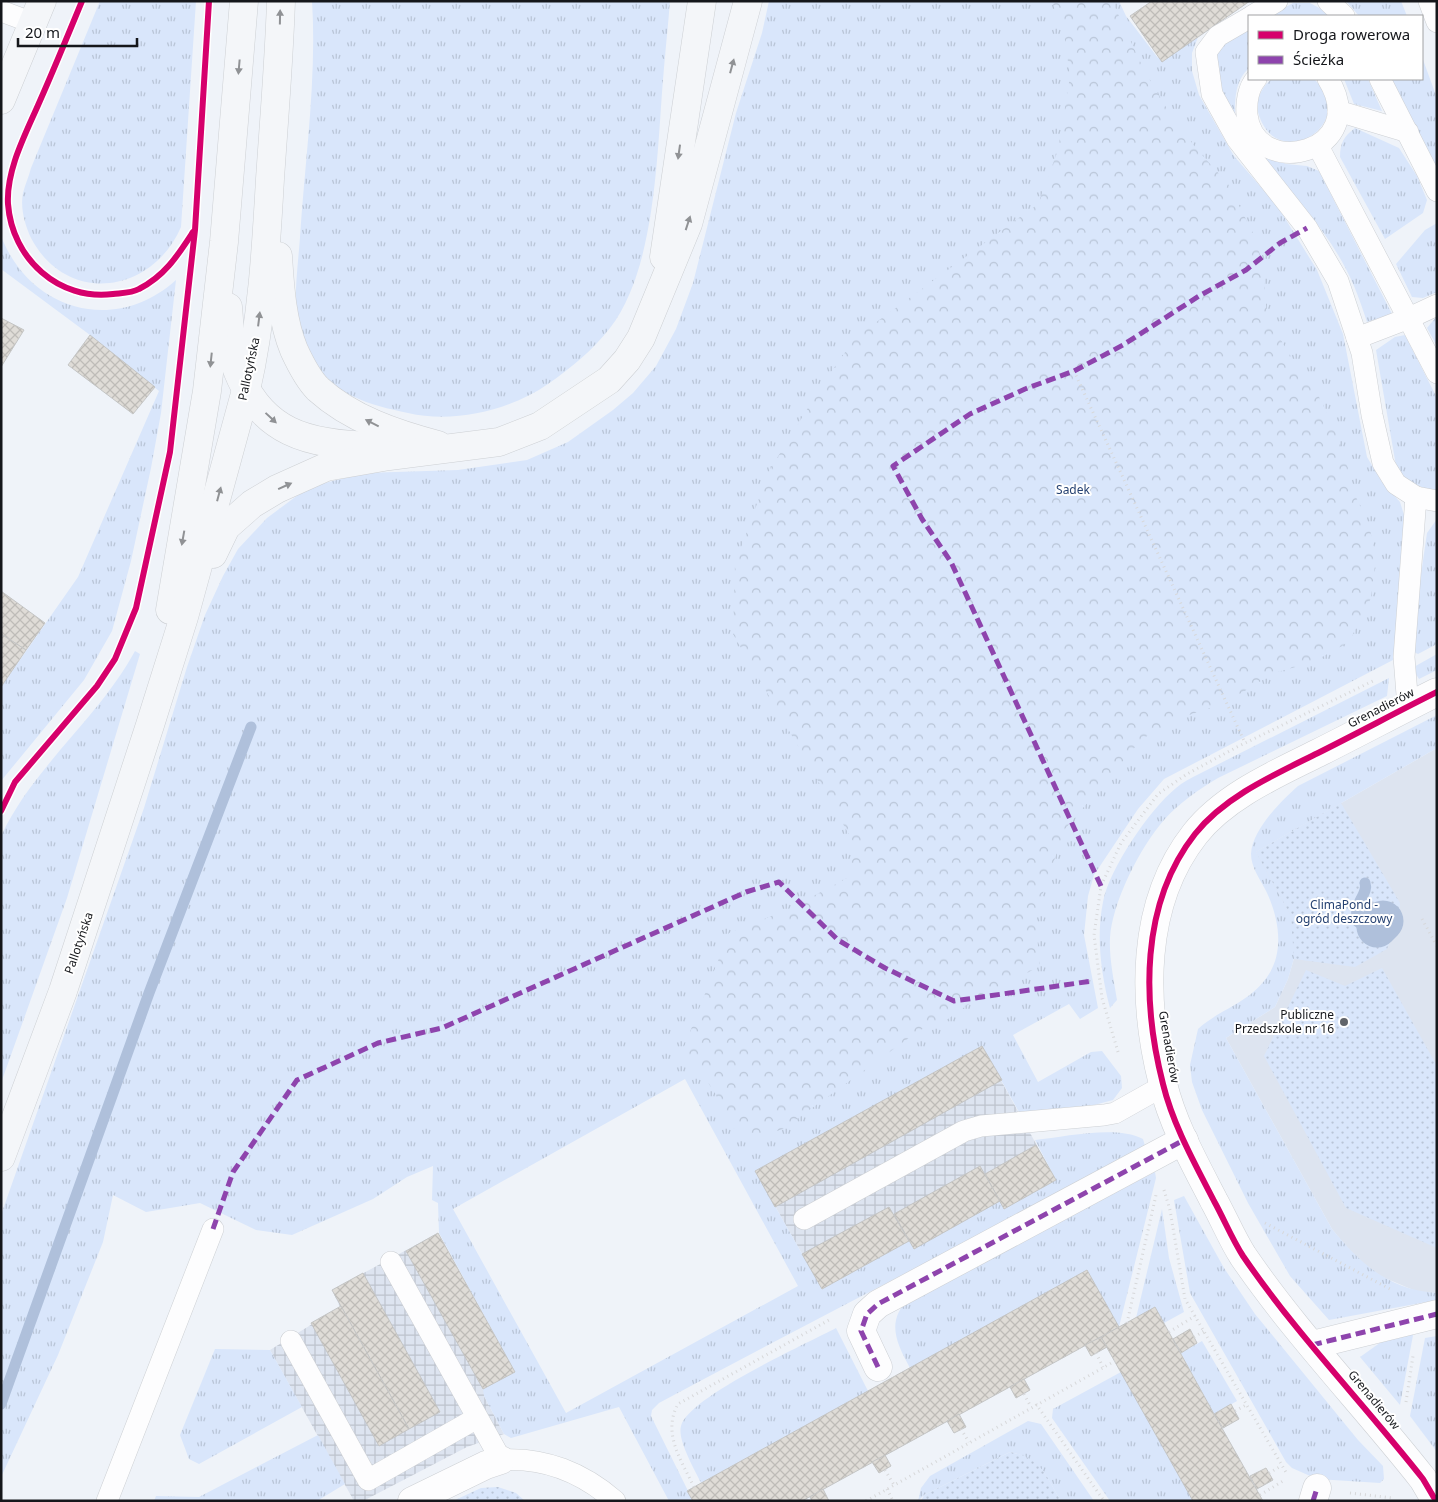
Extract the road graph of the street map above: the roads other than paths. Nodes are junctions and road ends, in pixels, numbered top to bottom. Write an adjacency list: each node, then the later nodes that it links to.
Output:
1 (244, 1): 23 (main road, Pallotyńska, one-way to 23)
2 (281, 1): 14 (main road, Pallotyńska, one-way to 2)
3 (702, 1): 24 (main road, one-way to 24)
4 (748, 1): 24 (main road, one-way to 4)
5 (1277, 1): 10 (lane)
6 (1328, 1): 11 (lane)
7 (1429, 1): 13 (lane)
8 (1, 11): 9 (lane)
9 (38, 12): 18 (main road)
10 (1256, 15)
11 (1343, 15)
12 (1248, 19): 27 (lane)
13 (1437, 22)
14 (280, 60): 29 (main road, Pallotyńska, one-way to 14); 30 (main road, one-way to 14)
15 (1255, 80): 21 (lane)
16 (1329, 80): 19 (lane)
17 (1381, 80): 20 (lane)
18 (1, 100)
19 (1338, 111): 20 (lane); 21 (lane)
20 (1408, 132): 22 (lane)
21 (1318, 146): 26 (lane)
22 (1437, 190)
23 (224, 242): 29 (main road); 36 (main road, Pallotyńska, one-way to 36)
24 (658, 301): 30 (main road)
25 (1437, 305): 26 (lane)
26 (1409, 318): 27 (lane); 28 (lane)
27 (1357, 338): 31 (lane)
28 (1437, 373)
29 (246, 390): 30 (main road, one-way to 30); 33 (main road, Pallotyńska, one-way to 29)
30 (451, 448): 33 (main road, one-way to 30)
31 (1416, 497): 32 (lane); 35 (lane)
32 (1437, 501)
33 (184, 617): 36 (main road, Pallotyńska)
34 (1437, 692): 35 (street, Grenadierów)
35 (1408, 707): 37 (street, Grenadierów)
36 (150, 725): 39 (main road, Pallotyńska)
37 (1164, 1086): 38 (street, Grenadierów); 40 (lane)
38 (1184, 1140): 45 (street, Grenadierów); 46 (street)
39 (1, 1158)
40 (804, 1219)
41 (213, 1229): 49 (lane)
42 (391, 1262): 47 (lane)
43 (1437, 1314): 45 (street)
44 (292, 1341): 47 (lane)
45 (1312, 1345): 52 (street, Grenadierów)
46 (878, 1367)
47 (478, 1418): 48 (lane)
48 (501, 1460): 50 (street); 51 (lane)
49 (107, 1501)
50 (412, 1501)
51 (615, 1501)
52 (1436, 1501)

